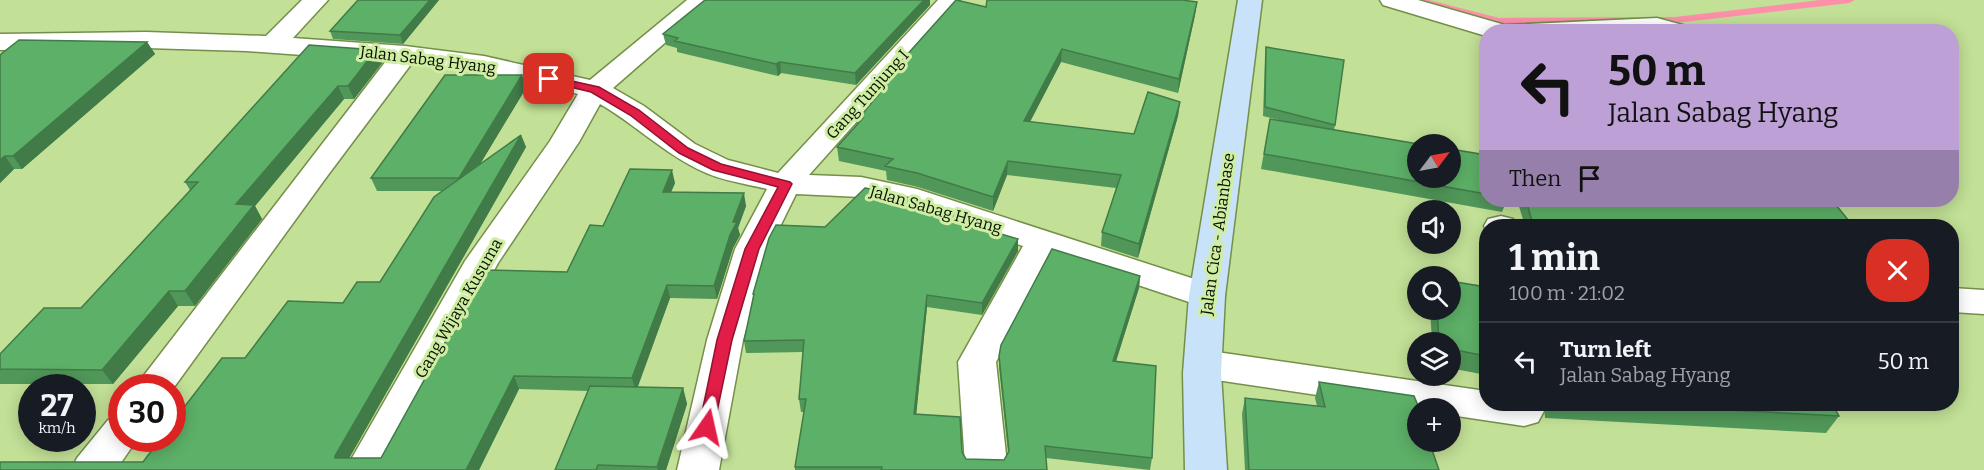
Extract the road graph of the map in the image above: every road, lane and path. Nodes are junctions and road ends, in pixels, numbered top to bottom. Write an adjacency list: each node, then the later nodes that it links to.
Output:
1 (316, 0): 8 (street)
2 (702, 0): 10 (street, Gang Wijaya Kusuma)
3 (1250, 0): 13 (street, Jalan Cica - Abianbase)
4 (1392, 0): 6 (street)
5 (949, 3): 11 (street, Gang Tunjung I)
6 (1479, 26)
7 (0, 42): 8 (street, Jalan Sabag Hyang)
8 (272, 45): 9 (street, Jalan Sabag Hyang)
9 (405, 54): 10 (street, Jalan Sabag Hyang); 17 (street)
10 (595, 89): 11 (street, Jalan Sabag Hyang); 22 (street, Gang Wijaya Kusuma)
11 (785, 184): 12 (street, Jalan Sabag Hyang); 23 (street, Gang Tunjung I)
12 (1042, 241): 13 (street, Jalan Sabag Hyang); 20 (street)
13 (1207, 296): 16 (street, Jalan Cica - Abianbase)
14 (1959, 300): 15 (street)
15 (1984, 302)
16 (1203, 364): 18 (street); 24 (street, Jalan Cica - Abianbase)
17 (164, 374)
18 (1479, 404)
19 (108, 449): 21 (street)
20 (986, 464)
21 (92, 470)
22 (366, 470)
23 (698, 470)
24 (1206, 470)

